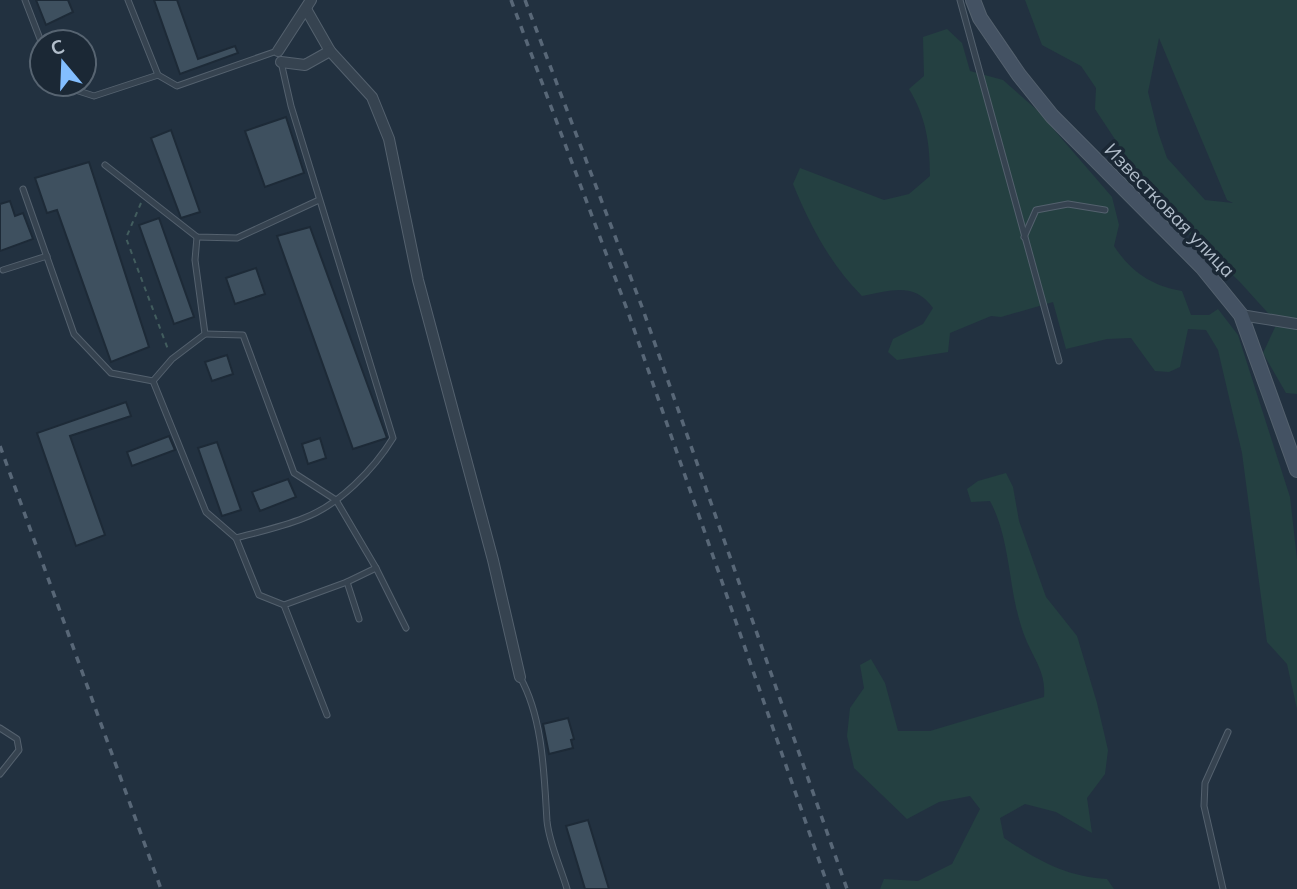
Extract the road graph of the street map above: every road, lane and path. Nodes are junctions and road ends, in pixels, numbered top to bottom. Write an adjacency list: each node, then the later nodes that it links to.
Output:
1 (25, 0): 6 (lane)
2 (128, 0): 9 (lane)
3 (960, 0): 17 (lane)
4 (973, 0): 20 (main road, Известковая улица)
5 (309, 5): 7 (street); 8 (street)
6 (36, 28)
7 (330, 51): 8 (street); 34 (street)
8 (280, 57): 9 (lane); 14 (lane)
9 (158, 75): 10 (lane)
10 (98, 95)
11 (105, 165): 13 (lane)
12 (23, 189): 18 (lane)
13 (144, 196): 16 (lane); 23 (path)
14 (319, 200): 16 (lane); 27 (lane)
15 (1105, 210): 17 (lane)
16 (197, 237): 22 (lane)
17 (1024, 237): 24 (lane)
18 (47, 256): 19 (lane); 25 (lane)
19 (3, 270)
20 (1241, 315): 21 (street); 26 (main road, Известковая улица)
21 (1297, 324)
22 (205, 334): 23 (lane); 27 (lane)
23 (172, 359): 25 (lane)
24 (1059, 361)
25 (153, 381): 28 (lane)
26 (1297, 470)
27 (336, 500): 28 (lane); 29 (lane)
28 (236, 538): 31 (lane)
29 (376, 568): 30 (lane); 33 (lane)
30 (346, 582): 31 (lane); 32 (lane)
31 (284, 605): 35 (lane)
32 (359, 619)
33 (406, 628)
34 (520, 677): 39 (lane)
35 (327, 715)
36 (0, 728): 38 (lane)
37 (1228, 732): 40 (lane)
38 (0, 774)
39 (567, 889)
40 (1223, 889)

